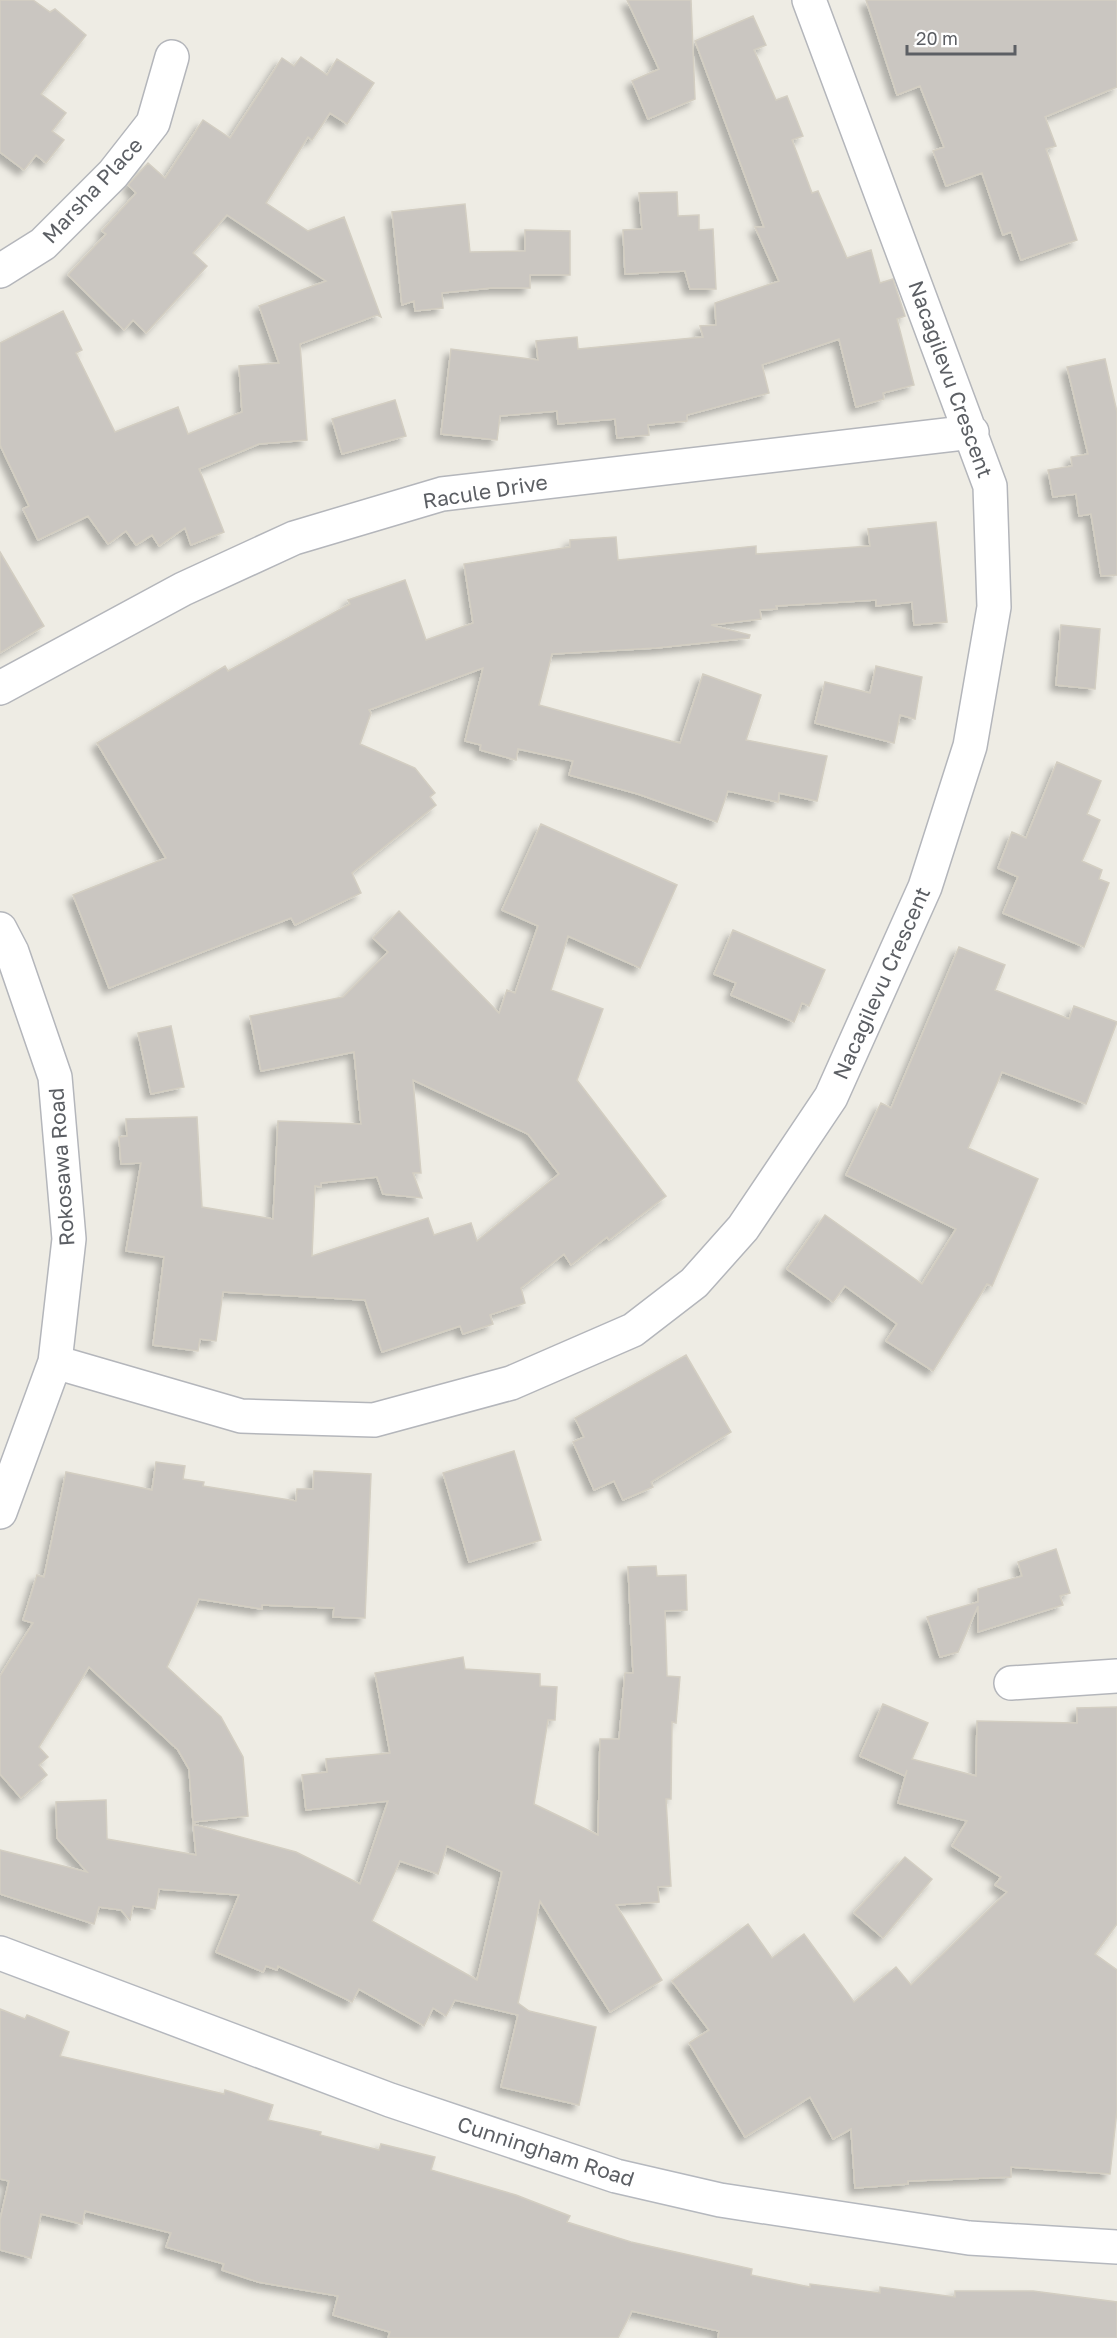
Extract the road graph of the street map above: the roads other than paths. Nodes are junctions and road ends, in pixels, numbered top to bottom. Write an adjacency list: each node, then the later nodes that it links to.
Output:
1 (809, 0): 4 (street, Nacagilevu Crescent)
2 (172, 57): 3 (street, Marsha Place)
3 (0, 271)
4 (972, 432): 5 (street, Racule Drive); 7 (street, Nacagilevu Crescent)
5 (0, 688)
6 (0, 929): 7 (street, Rokosawa Road)
7 (55, 1362): 8 (street, Rokosawa Road)
8 (0, 1512)
9 (1117, 1676): 10 (street)
10 (1011, 1683)
11 (0, 1953): 12 (street, Cunningham Road)
12 (1117, 2247)

